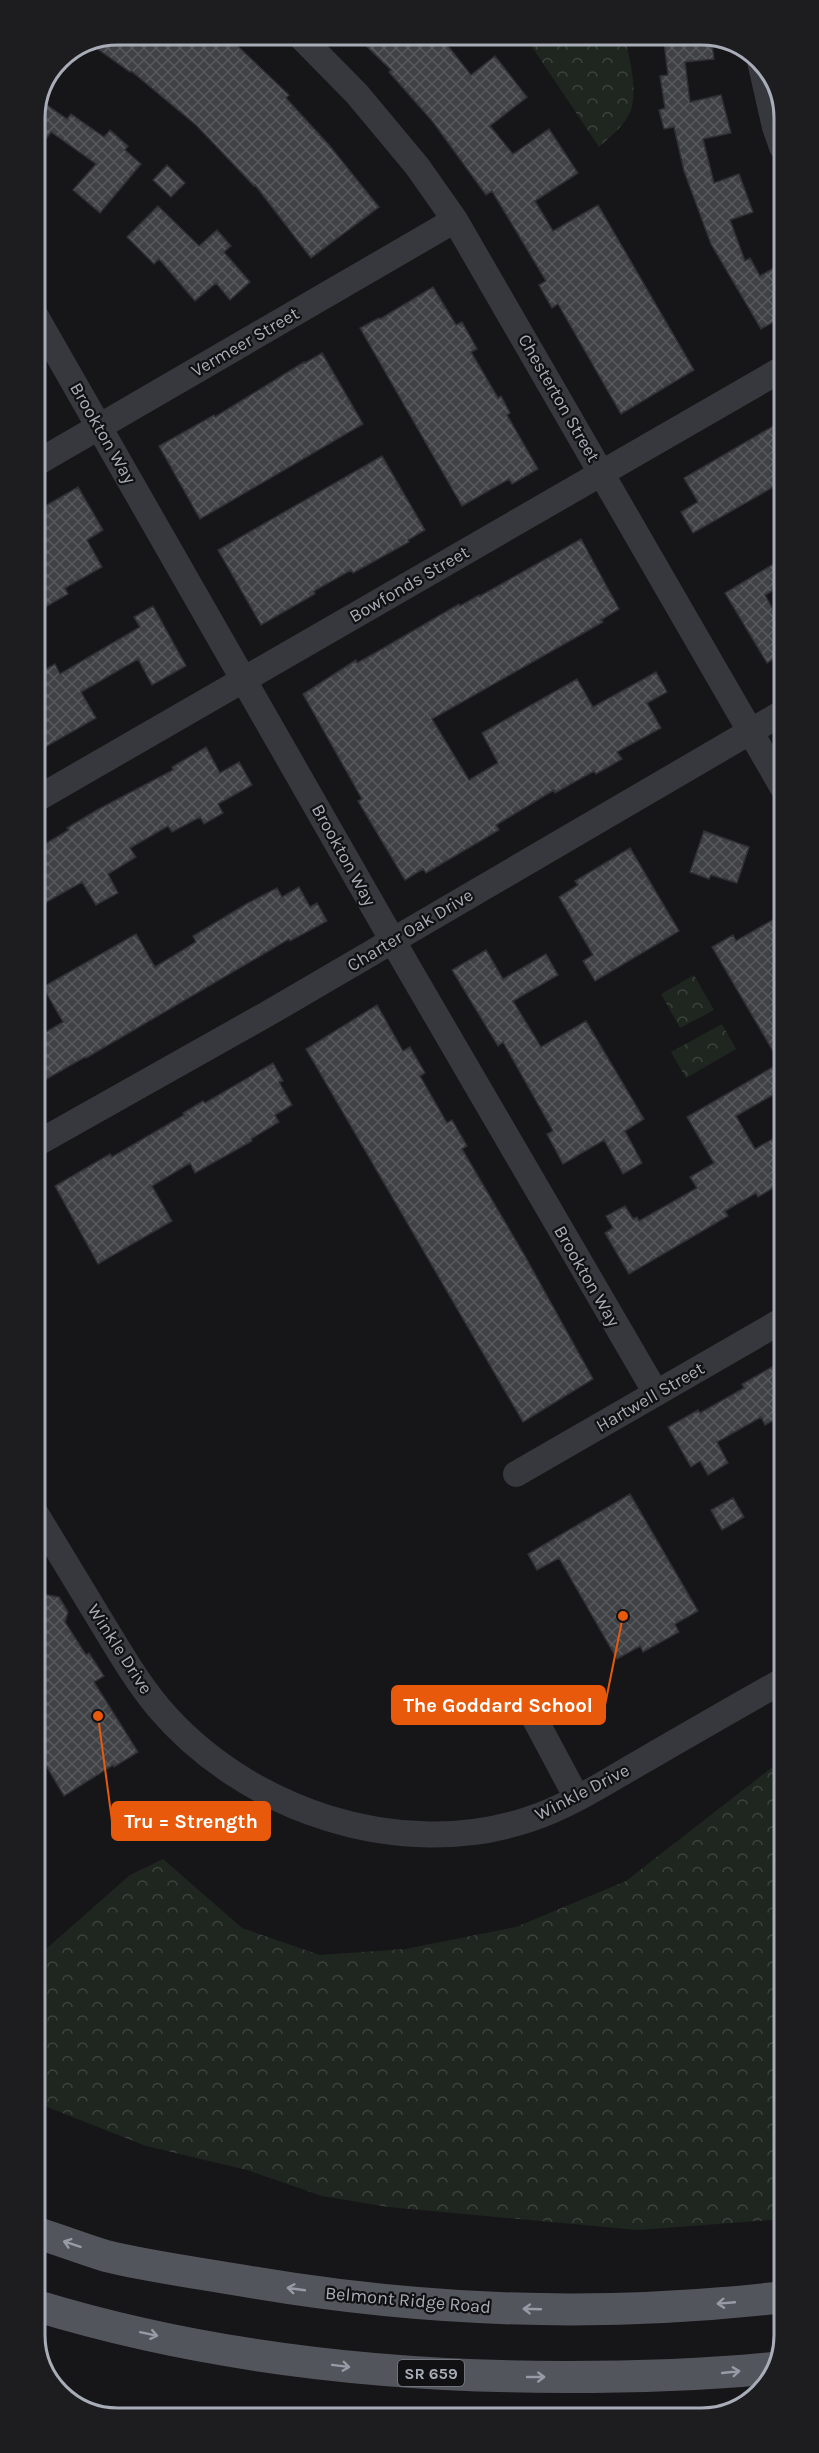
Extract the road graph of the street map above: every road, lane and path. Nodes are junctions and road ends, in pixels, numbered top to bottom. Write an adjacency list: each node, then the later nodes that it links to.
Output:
1 (309, 45): 4 (street, Chesterton Street)
2 (767, 88): 3 (street)
3 (774, 114)
4 (455, 220): 7 (street, Vermeer Street); 9 (street, Chesterton Street)
5 (45, 332): 7 (street, Brookton Way)
6 (774, 374): 9 (street, Bowfonds Street)
7 (100, 427): 8 (street, Vermeer Street); 10 (street, Brookton Way)
8 (45, 458)
9 (602, 473): 10 (street, Bowfonds Street); 12 (street, Chesterton Street)
10 (244, 680): 14 (street, Bowfonds Street); 15 (street, Brookton Way)
11 (774, 718): 12 (street, Charter Oak Drive)
12 (750, 731): 13 (street, Chesterton Street); 15 (street, Charter Oak Drive)
13 (774, 772)
14 (45, 794)
15 (392, 941): 16 (street, Charter Oak Drive); 18 (street, Brookton Way)
16 (45, 1139)
17 (774, 1325): 18 (street, Hartwell Street)
18 (656, 1393): 19 (street, Hartwell Street)
19 (516, 1474)
20 (45, 1529): 23 (street, Winkle Drive)
21 (774, 1686): 23 (street, Winkle Drive)
22 (530, 1708): 23 (street)
23 (577, 1798)
24 (45, 2236): 25 (main road, Belmont Ridge Road, one-way to 24)
25 (774, 2298)
26 (45, 2308): 27 (main road, SR 659, one-way to 27)
27 (765, 2369)

